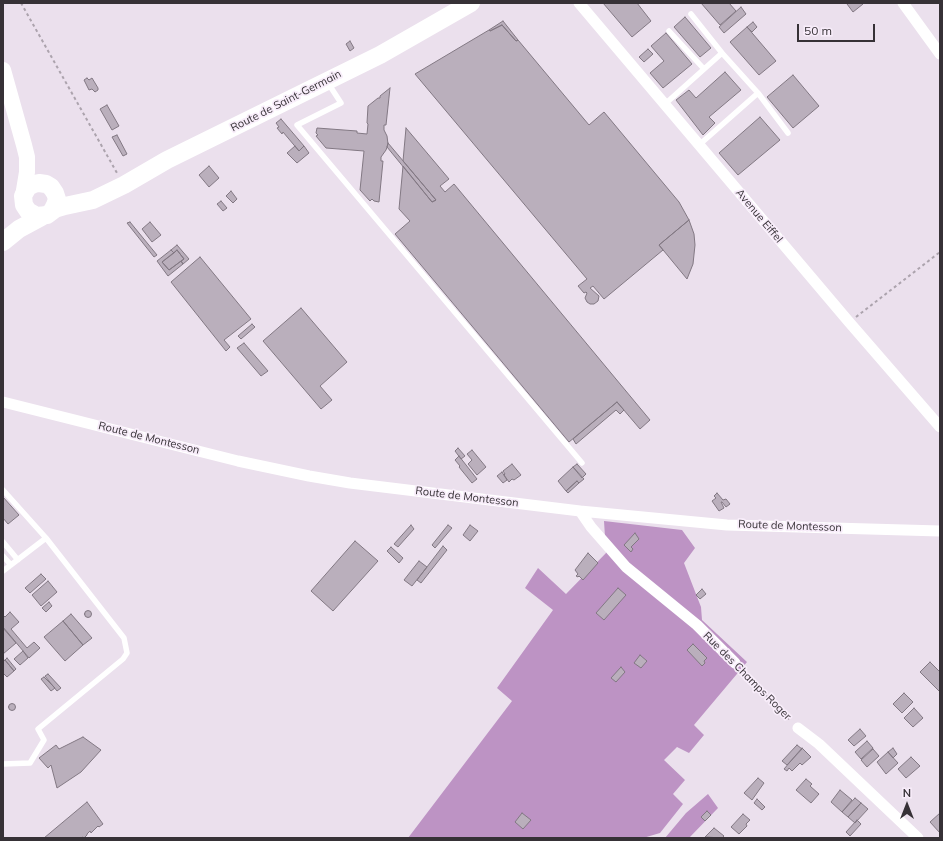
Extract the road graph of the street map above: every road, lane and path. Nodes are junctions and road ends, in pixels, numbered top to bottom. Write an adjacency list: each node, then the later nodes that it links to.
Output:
1 (21, 3): 17 (path)
2 (471, 3): 11 (main road, Route de Saint-Germain)
3 (579, 3): 13 (street, Avenue Eiffel)
4 (903, 3): 8 (street)
5 (691, 14): 7 (lane)
6 (669, 31): 9 (lane)
7 (722, 53): 9 (lane); 12 (lane)
8 (940, 54)
9 (704, 69): 13 (lane)
10 (3, 70): 15 (main road)
11 (327, 81): 17 (main road, Route de Saint-Germain); 27 (lane)
12 (758, 93): 14 (lane); 16 (lane)
13 (664, 104): 16 (street, Avenue Eiffel)
14 (788, 133)
15 (24, 145): 18 (main road); 20 (main road)
16 (699, 145): 24 (street, Avenue Eiffel)
17 (124, 185): 19 (main road, Route de Saint-Germain)
18 (50, 187): 19 (main road, Route de Saint-Germain); 20 (main road); 21 (main road)
19 (99, 196): 21 (main road, Route de Saint-Germain)
20 (23, 198): 21 (main road); 22 (main road, Route de Saint-Germain)
21 (48, 213): 22 (main road, Route de Saint-Germain)
22 (4, 241)
23 (940, 252): 24 (path)
24 (849, 322): 26 (street, Avenue Eiffel)
25 (3, 402): 29 (street, Route de Montesson)
26 (940, 427)
27 (582, 463)
28 (3, 490): 31 (lane)
29 (580, 511): 30 (street, Route de Montesson); 37 (street, Rue des Champs Roger)
30 (940, 531)
31 (46, 538): 34 (lane); 39 (lane)
32 (3, 542): 34 (lane)
33 (3, 556): 35 (lane)
34 (18, 560): 35 (lane)
35 (11, 565): 36 (lane)
36 (3, 571)
37 (735, 663): 38 (path, Rue des Champs Roger)
38 (798, 728): 40 (street, Rue des Champs Roger)
39 (3, 764)
40 (918, 838)

